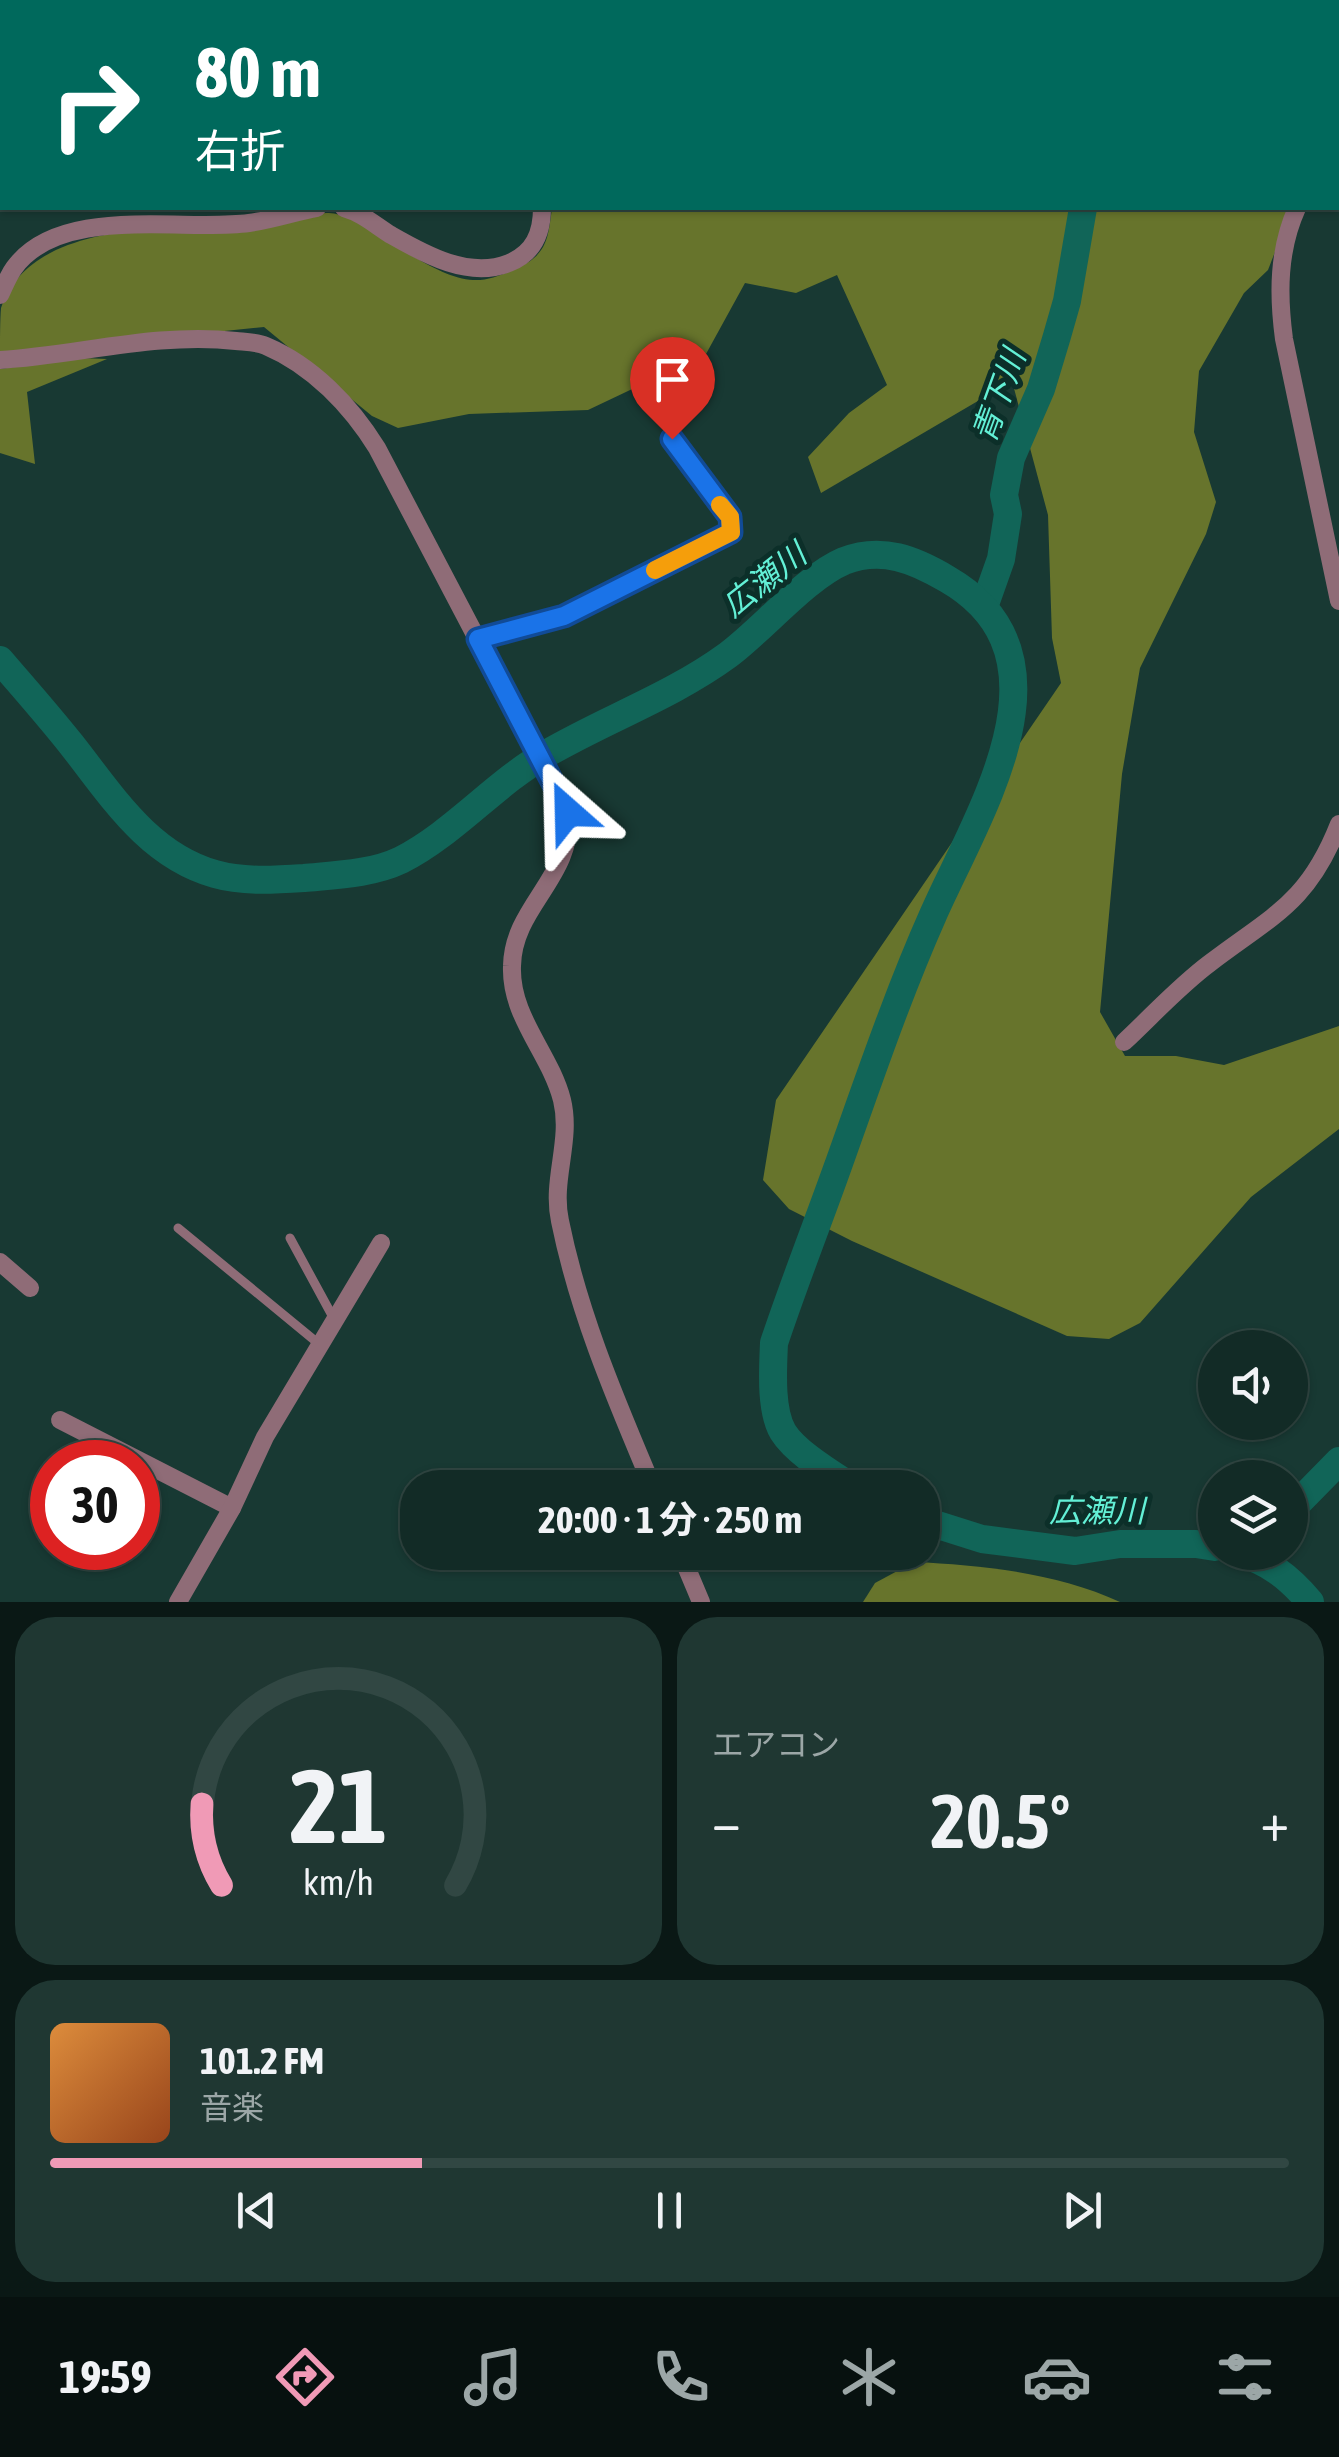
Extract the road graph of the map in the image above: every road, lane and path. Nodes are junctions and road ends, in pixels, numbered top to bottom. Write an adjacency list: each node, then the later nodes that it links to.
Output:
1 (308, 210): 5 (street)
2 (351, 210): 3 (street)
3 (542, 210)
4 (1295, 210): 8 (street)
5 (0, 295)
6 (0, 360): 9 (street)
7 (672, 439): 9 (lane)
8 (1339, 602)
9 (478, 639): 20 (street)
10 (1339, 824): 11 (street)
11 (1124, 1042)
12 (178, 1228): 18 (lane)
13 (290, 1238): 17 (lane)
14 (381, 1243): 17 (street)
15 (0, 1262): 16 (street)
16 (30, 1288)
17 (335, 1320): 18 (street)
18 (320, 1345): 21 (street)
19 (60, 1420): 21 (street)
20 (646, 1470)
21 (232, 1508): 23 (street)
22 (687, 1570): 24 (street)
23 (178, 1602)
24 (700, 1602)

